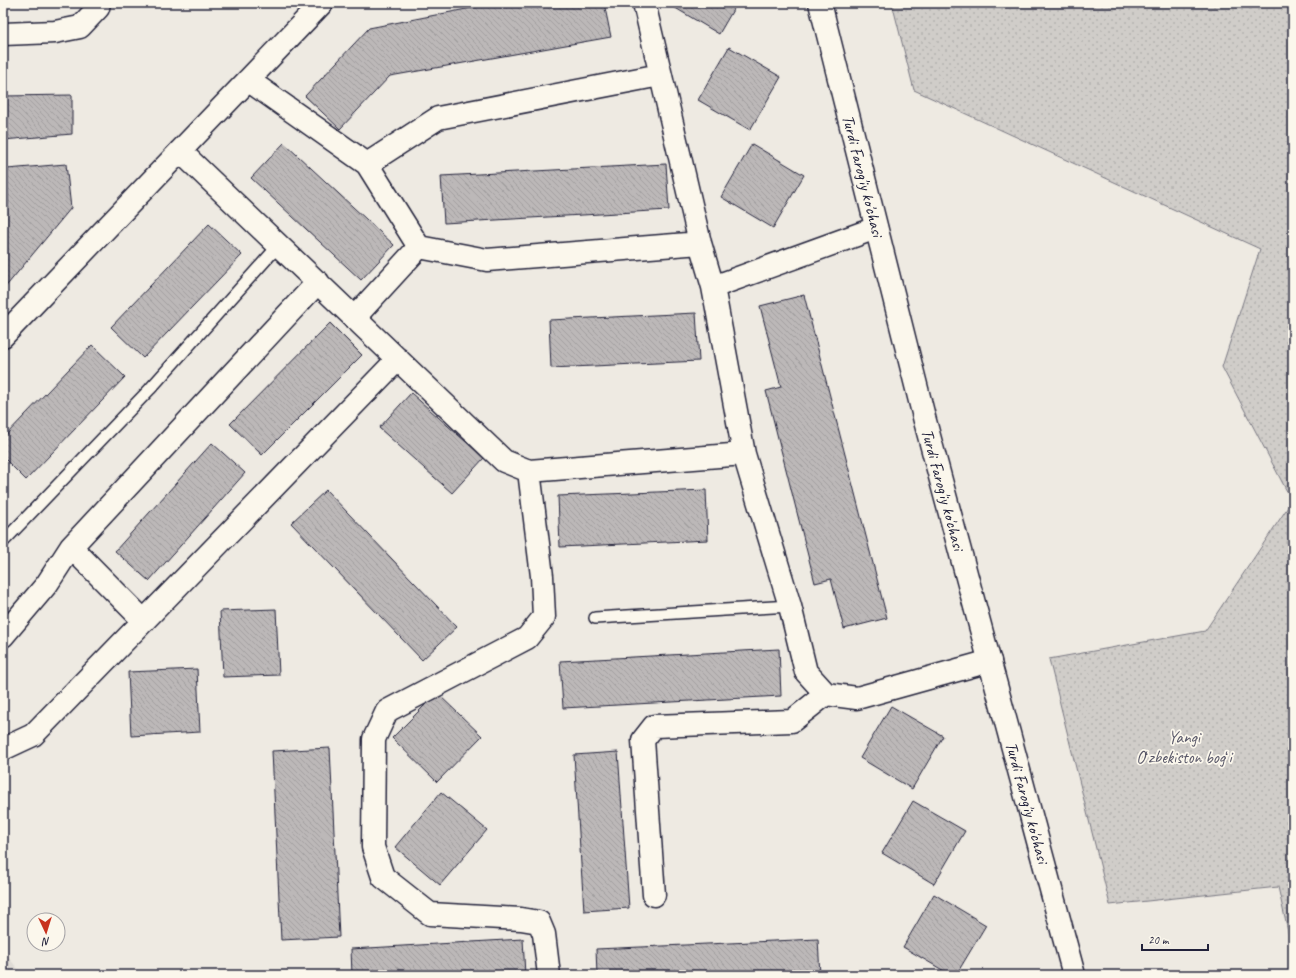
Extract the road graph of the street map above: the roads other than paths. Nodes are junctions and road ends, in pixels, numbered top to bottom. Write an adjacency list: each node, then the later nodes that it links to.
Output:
1 (99, 3): 5 (street)
2 (322, 3): 7 (street)
3 (644, 3): 6 (street)
4 (820, 3): 10 (street, Turdi Farog'iy ko'chasi)
5 (3, 34)
6 (660, 75): 9 (street); 11 (street)
7 (248, 80): 8 (street); 9 (street)
8 (180, 151): 12 (street); 17 (street)
9 (367, 164): 13 (street)
10 (876, 228): 15 (street); 27 (street, Turdi Farog'iy ko'chasi)
11 (700, 243): 13 (street); 15 (street)
12 (279, 245): 14 (street); 21 (lane)
13 (419, 247): 16 (street)
14 (318, 282): 16 (street); 22 (street)
15 (713, 287): 19 (street)
16 (354, 318): 18 (street)
17 (3, 336)
18 (398, 359): 20 (street); 25 (street)
19 (744, 454): 20 (street); 23 (street)
20 (529, 471): 31 (street)
21 (3, 542)
22 (71, 547): 25 (street); 26 (street)
23 (790, 606): 24 (lane); 28 (street)
24 (595, 618)
25 (144, 621): 29 (street)
26 (3, 636)
27 (990, 661): 28 (street); 32 (street, Turdi Farog'iy ko'chasi)
28 (826, 694): 30 (street)
29 (3, 749)
30 (654, 895)
31 (549, 975)
32 (1074, 975)

